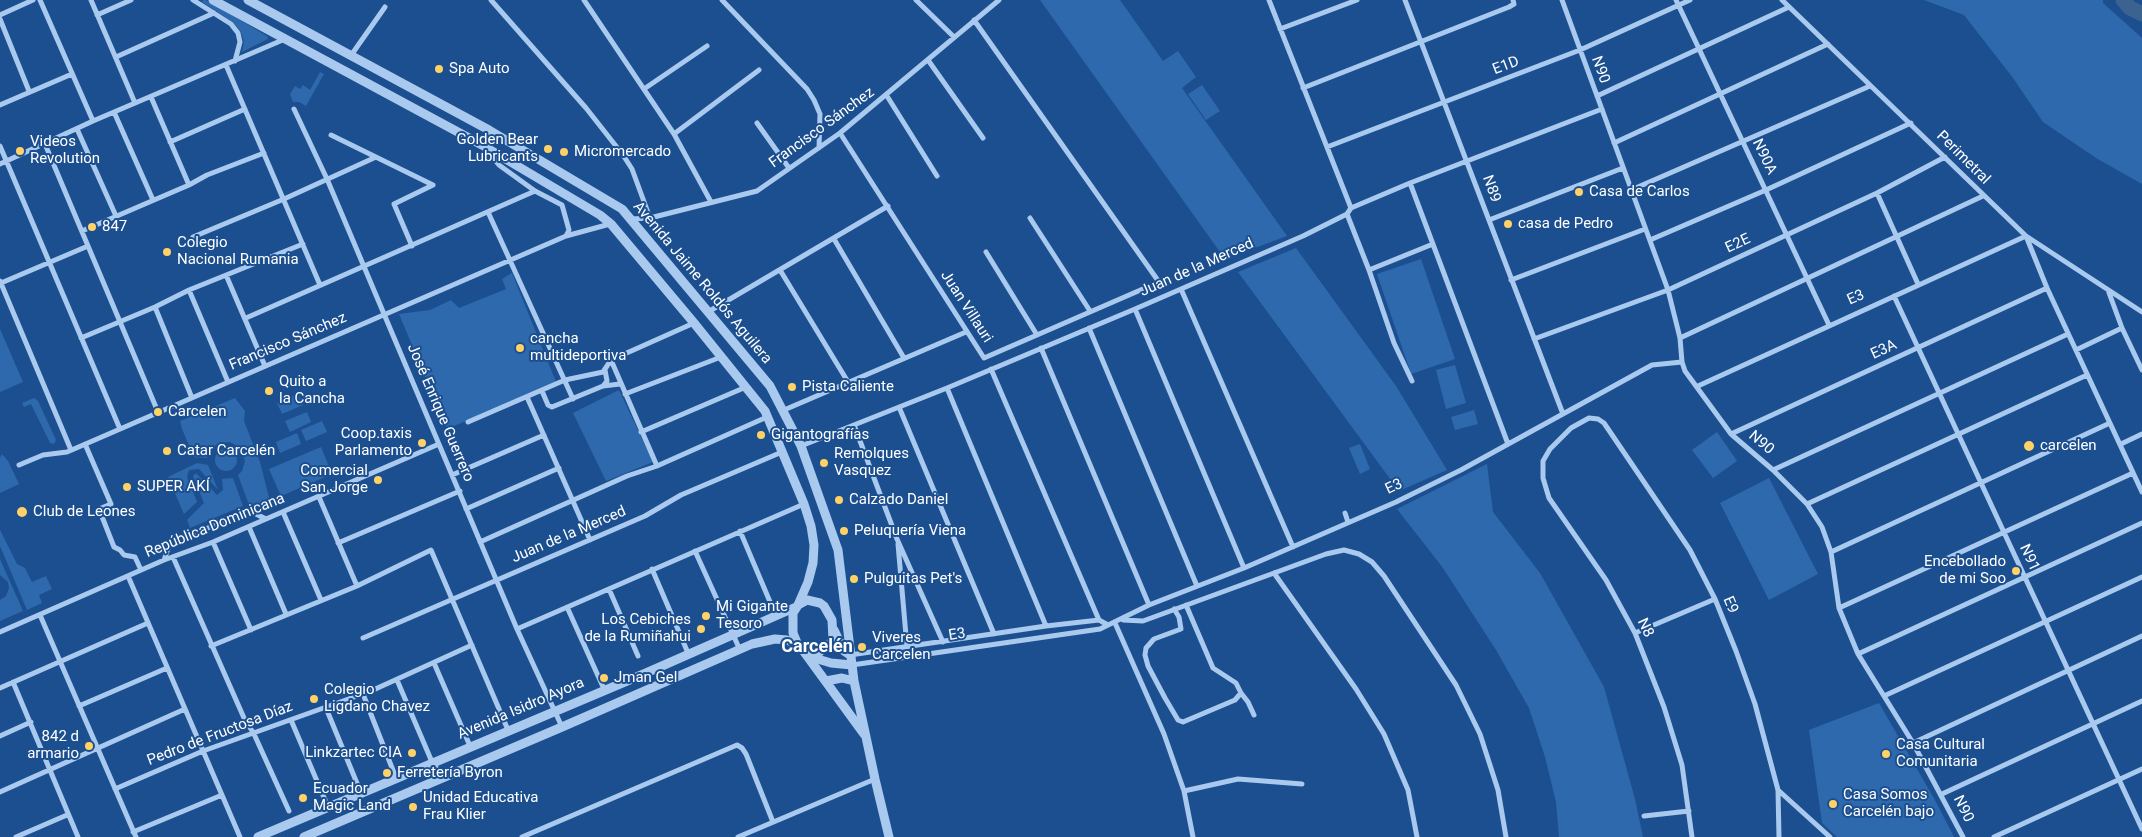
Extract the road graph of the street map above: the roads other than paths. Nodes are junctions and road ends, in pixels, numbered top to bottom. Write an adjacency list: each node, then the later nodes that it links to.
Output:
1 (33, 0): 24 (street)
2 (40, 0): 42 (street)
3 (91, 0): 25 (street)
4 (131, 0): 25 (street)
5 (193, 0): 23 (street)
6 (213, 0): 30 (street)
7 (248, 0): 36 (street, Avenida Jaime Roldós Aguilera)
8 (491, 0): 102 (street)
9 (584, 0): 45 (street)
10 (722, 0): 76 (street)
11 (916, 0): 29 (street)
12 (999, 0): 27 (street, Francisco Sánchez)
13 (1268, 0): 28 (street)
14 (1357, 0): 28 (street)
15 (1405, 0): 31 (street, N89)
16 (1690, 0): 20 (street, E1D)
17 (1782, 0): 22 (street, Perimetral)
18 (1564, 1): 34 (street)
19 (1514, 2): 31 (street)
20 (1677, 3): 34 (street, E1D); 35 (street, N90A)
21 (385, 7): 36 (street)
22 (1789, 7): 32 (street, Perimetral); 35 (street)
23 (214, 13): 37 (street); 39 (street)
24 (0, 15)
25 (97, 15): 37 (street)
26 (0, 19): 46 (street)
27 (974, 20): 29 (street, Francisco Sánchez); 140 (street, Juan Villauri)
28 (1280, 28): 44 (street)
29 (954, 37): 38 (street, Francisco Sánchez)
30 (285, 39): 39 (street); 58 (street)
31 (1422, 42): 44 (street); 53 (street, N89)
32 (1828, 44): 43 (street, Perimetral); 47 (street)
33 (707, 46): 45 (street)
34 (1580, 50): 50 (street, N90); 53 (street, E1D)
35 (1699, 50): 47 (street, N90A); 50 (street)
36 (352, 54): 48 (street, Avenida Jaime Roldós Aguilera)
37 (116, 58): 52 (street)
38 (928, 60): 49 (street, Francisco Sánchez); 68 (street)
39 (234, 61): 40 (street)
40 (226, 65): 51 (street); 55 (street)
41 (759, 70): 66 (street)
42 (72, 74): 46 (street); 60 (street)
43 (1870, 86): 62 (street, Perimetral); 70 (street)
44 (1303, 88): 75 (street)
45 (644, 89): 66 (street)
46 (29, 91): 54 (street)
47 (1719, 94): 70 (street, N90A); 71 (street)
48 (426, 95): 58 (street); 64 (street, Avenida Jaime Roldós Aguilera)
49 (887, 96): 65 (street, Francisco Sánchez); 85 (street)
50 (1597, 96): 57 (street, N90)
51 (150, 97): 52 (street); 69 (street)
52 (135, 103): 59 (street)
53 (1445, 103): 75 (street, E1D); 81 (street, N89)
54 (0, 105)
55 (245, 109): 69 (street); 77 (street)
56 (294, 109): 86 (street, José Enrique Guerrero)
57 (1602, 109): 71 (street, N90); 81 (street)
58 (418, 111): 73 (street)
59 (114, 112): 60 (street); 95 (street)
60 (93, 121): 63 (street)
61 (757, 123): 83 (street)
62 (1911, 124): 79 (street, Perimetral); 90 (street)
63 (77, 129): 72 (street); 101 (street)
64 (490, 130): 73 (street); 104 (street, Avenida Jaime Roldós Aguilera)
65 (840, 133): 76 (street, Francisco Sánchez); 97 (street, Juan Villauri)
66 (674, 134): 96 (street)
67 (331, 135): 78 (street)
68 (983, 138)
69 (170, 142): 88 (street)
70 (1742, 142): 89 (street); 90 (street, N90A)
71 (1614, 143): 84 (street, N90)
72 (45, 144): 80 (street); 108 (street)
73 (482, 145): 91 (street); 106 (street)
74 (0, 146): 80 (street)
75 (1327, 147): 98 (street)
76 (819, 148): 83 (street, Francisco Sánchez)
77 (264, 153): 88 (street); 94 (street)
78 (376, 156): 86 (street); 119 (street)
79 (1945, 157): 92 (street, E2E); 93 (street, Perimetral)
80 (7, 161): 82 (street); 122 (street)
81 (1467, 161): 87 (street); 105 (street, N89)
82 (0, 164)
83 (789, 168): 96 (street, Francisco Sánchez)
84 (1623, 168): 89 (street, N90); 105 (street)
85 (937, 176)
86 (327, 178): 94 (street); 123 (street, José Enrique Guerrero)
87 (1410, 183): 98 (street); 117 (street)
88 (189, 185): 95 (street)
89 (1631, 190): 107 (street, N90)
90 (1766, 190): 109 (street, N90A); 115 (street)
91 (535, 191): 99 (street); 111 (street)
92 (1877, 193): 109 (street, E2E); 113 (street)
93 (1983, 196): 112 (street, Perimetral); 113 (street)
94 (284, 198): 110 (street); 116 (street)
95 (153, 200): 101 (street)
96 (711, 202): 102 (street, Francisco Sánchez)
97 (888, 206): 114 (street); 150 (street, Juan Villauri)
98 (1351, 208): 100 (street, Juan de la Merced)
99 (488, 212): 119 (street); 121 (street)
100 (1347, 214): 125 (street); 132 (street, Juan de la Merced)
101 (116, 216): 108 (street)
102 (650, 218): 104 (street, Francisco Sánchez)
103 (1030, 218): 140 (street)
104 (631, 219): 141 (street, Avenida Jaime Roldós Aguilera)
105 (1489, 220): 127 (street, N89)
106 (611, 224): 111 (street, Francisco Sánchez); 146 (street)
107 (1646, 229): 115 (street, N90); 127 (street)
108 (82, 231): 118 (street)
109 (1788, 235): 128 (street, N90A); 136 (street, E2E)
110 (193, 236)
111 (566, 236): 121 (street, Francisco Sánchez)
112 (2026, 236): 130 (street, E3); 133 (street); 134 (street, Perimetral)
113 (1896, 237): 128 (street); 130 (street)
114 (834, 239): 124 (street); 160 (street)
115 (1650, 240): 136 (street, N90)
116 (303, 244): 126 (street); 131 (street)
117 (1433, 244): 125 (street); 199 (street)
118 (88, 246): 122 (street); 145 (street)
119 (412, 246): 123 (street)
120 (986, 252): 152 (street)
121 (511, 260): 143 (street, Francisco Sánchez); 168 (street)
122 (50, 262): 129 (street); 153 (street)
123 (365, 267): 131 (street); 143 (street, José Enrique Guerrero)
124 (780, 270): 141 (street); 171 (street)
125 (1369, 270): 169 (street)
126 (226, 275): 135 (street); 144 (street)
127 (1510, 280): 155 (street, N89)
128 (1809, 280): 147 (street, N90A); 154 (street)
129 (0, 282): 203 (street)
130 (1918, 284): 137 (street, E3)
131 (320, 285): 144 (street)
132 (1181, 288): 139 (street, Juan de la Merced); 232 (street)
133 (2047, 288): 151 (street); 157 (street, E3A)
134 (2108, 289): 142 (street, Perimetral); 149 (street)
135 (189, 290): 138 (street); 170 (street)
136 (1668, 290): 154 (street, N90); 155 (street, E2E)
137 (1894, 296): 147 (street, E3); 157 (street, N91)
138 (155, 307): 145 (street); 181 (street)
139 (1135, 309): 148 (street, Juan de la Merced); 237 (street)
140 (1090, 311): 152 (street, Juan Villauri)
141 (708, 312): 184 (street, Avenida Jaime Roldós Aguilera)
142 (2142, 312)
143 (385, 314): 163 (street, Francisco Sánchez); 198 (street, José Enrique Guerrero)
144 (246, 318): 163 (street)
145 (119, 322): 153 (street); 185 (street)
146 (694, 323): 159 (street); 161 (street)
147 (1829, 325): 174 (street, E3)
148 (1089, 328): 156 (street, Juan de la Merced); 246 (street)
149 (2122, 328): 158 (street); 166 (street)
150 (966, 332): 152 (street, Juan Villauri); 160 (street)
151 (2068, 334): 158 (street); 178 (street)
152 (1037, 335)
153 (81, 338): 191 (street)
154 (1680, 338): 162 (street, N90)
155 (1534, 340): 186 (street, N89)
156 (1041, 348): 164 (street, Juan de la Merced); 251 (street)
157 (1918, 348): 178 (street, N91); 193 (street, E3A)
158 (2076, 350): 167 (street)
159 (721, 357): 175 (street); 179 (street)
160 (904, 358): 171 (street)
161 (611, 360): 165 (street); 172 (street)
162 (1682, 362): 174 (street, N90); 186 (street, E3)
163 (265, 366): 170 (street, Francisco Sánchez)
164 (992, 369): 176 (street, Juan de la Merced); 260 (street)
165 (605, 370): 168 (street); 173 (street)
166 (2142, 370)
167 (2088, 375): 189 (street); 194 (street)
168 (565, 380): 177 (street); 182 (street)
169 (1412, 381)
170 (228, 382): 181 (street, Francisco Sánchez)
171 (848, 382): 184 (street)
172 (620, 384): 173 (street); 179 (street)
173 (603, 386): 182 (street)
174 (1698, 386): 193 (street, N90)
175 (746, 387): 187 (street); 192 (street)
176 (947, 388): 183 (street, Juan de la Merced); 266 (street)
177 (542, 391): 180 (street); 182 (street)
178 (1939, 393): 194 (street, N91); 208 (street)
179 (625, 394): 192 (street)
180 (527, 397): 188 (street); 196 (street)
181 (192, 398): 185 (street, Francisco Sánchez)
182 (573, 399)
183 (899, 407): 190 (street, Juan de la Merced); 273 (street)
184 (784, 410): 201 (street, Avenida Jaime Roldós Aguilera)
185 (158, 412): 191 (street, Francisco Sánchez)
186 (1563, 414): 199 (street, E3)
187 (767, 417): 204 (street); 206 (street)
188 (468, 422)
189 (2110, 423): 200 (street); 211 (street)
190 (854, 425): 201 (street, Juan de la Merced); 227 (street)
191 (120, 429): 197 (street, Francisco Sánchez)
192 (641, 432): 206 (street)
193 (1731, 434): 208 (street, N90)
194 (1958, 434): 211 (street, N91); 217 (street)
195 (2142, 434): 200 (street)
196 (544, 435): 207 (street); 210 (street)
197 (85, 444): 203 (street, Francisco Sánchez); 239 (street)
198 (439, 444): 210 (street, José Enrique Guerrero); 214 (street, República Dominicana)
199 (1508, 444): 222 (street, E3)
200 (2121, 444): 209 (street)
201 (800, 446): 284 (street, Avenida Jaime Roldós Aguilera)
202 (1550, 449): 248 (street, E9); 271 (street, N8)
203 (71, 450): 205 (street, Francisco Sánchez)
204 (783, 452): 216 (street); 228 (street, Juan de la Merced)
205 (19, 466)
206 (657, 466): 215 (street)
207 (559, 468): 215 (street); 218 (street)
208 (1773, 470): 217 (street, N90)
209 (2133, 473): 213 (street); 226 (street)
210 (452, 476): 212 (street, José Enrique Guerrero)
211 (1982, 483): 226 (street, N91); 234 (street)
212 (460, 491): 218 (street, José Enrique Guerrero); 231 (street)
213 (2142, 492)
214 (319, 497): 219 (street, República Dominicana); 231 (street)
215 (573, 501): 228 (street); 230 (street)
216 (804, 504): 225 (street); 253 (street)
217 (1807, 504): 234 (street, N90)
218 (466, 509): 230 (street, José Enrique Guerrero)
219 (283, 512): 221 (street, República Dominicana); 249 (street)
220 (1345, 513): 222 (street)
221 (266, 519): 224 (street, República Dominicana); 236 (street)
222 (1348, 522): 232 (street, E3)
223 (2142, 523): 242 (street)
224 (249, 526): 229 (street, República Dominicana); 257 (street)
225 (740, 531): 233 (street); 259 (street)
226 (2004, 532): 242 (street, N91); 255 (street)
227 (897, 539): 276 (street); 279 (street)
228 (590, 540): 244 (street, Juan de la Merced)
229 (213, 542): 235 (street, República Dominicana); 269 (street)
230 (480, 542): 244 (street, José Enrique Guerrero)
231 (338, 543): 245 (street)
232 (1293, 547): 237 (street, E3)
233 (695, 551): 238 (street); 272 (street)
234 (1831, 552): 255 (street, N90)
235 (173, 557): 236 (street, República Dominicana); 278 (street)
236 (164, 560): 239 (street, República Dominicana)
237 (1244, 568): 246 (street, E3)
238 (652, 569): 247 (street); 282 (street)
239 (141, 570): 241 (street, República Dominicana)
240 (1274, 573): 252 (street); 351 (street); 352 (street)
241 (128, 576): 258 (street, República Dominicana); 263 (street)
242 (2025, 577): 262 (street, N91); 283 (street)
243 (2142, 577): 262 (street)
244 (496, 581): 250 (street, Juan de la Merced); 267 (street, José Enrique Guerrero)
245 (357, 586): 249 (street); 250 (street)
246 (1197, 586): 251 (street, E3)
247 (609, 589): 254 (street); 285 (street)
248 (1714, 599): 271 (street); 327 (street, E9)
249 (321, 600): 257 (street)
250 (452, 600): 275 (street, Juan de la Merced); 277 (street)
251 (1149, 605): 261 (street, E3)
252 (1186, 605): 256 (street); 297 (street)
253 (797, 606): 259 (street, Avenida Isidro Ayora); 268 (street); 280 (street)
254 (567, 607): 267 (street); 296 (street)
255 (1839, 608): 283 (street, N90)
256 (1174, 610): 261 (street); 297 (street)
257 (286, 614): 269 (street)
258 (40, 615): 270 (street, República Dominicana); 286 (street)
259 (776, 616): 272 (street, Avenida Isidro Ayora)
260 (1099, 620): 265 (street); 266 (street, E3)
261 (1122, 620): 264 (street, E3)
262 (2045, 622): 290 (street, N91); 299 (street)
263 (148, 623): 286 (street); 289 (street)
264 (1115, 623): 265 (street, E3); 328 (street)
265 (1108, 624): 288 (street, E3)
266 (1046, 626): 273 (street, E3)
267 (517, 629): 304 (street, José Enrique Guerrero)
268 (834, 629): 280 (street); 284 (street)
269 (251, 630): 278 (street)
270 (0, 632)
271 (1635, 633): 335 (street, N8)
272 (732, 634): 281 (street); 282 (street, Avenida Isidro Ayora)
273 (994, 634): 276 (street, E3)
274 (2142, 636): 290 (street)
275 (363, 638)
276 (943, 642): 279 (street, E3)
277 (472, 645): 287 (street, Pedro de Fructosa Díaz); 310 (street)
278 (211, 646): 311 (street)
279 (907, 647): 284 (street, E3)
280 (804, 649): 281 (street); 288 (street, E3); 292 (street)
281 (740, 650): 309 (street)
282 (688, 653): 296 (street, Avenida Isidro Ayora)
283 (1858, 654): 299 (street, N90)
284 (850, 655): 288 (street, Avenida Jaime Roldós Aguilera)
285 (638, 656)
286 (59, 662): 294 (street); 301 (street)
287 (434, 663): 291 (street, Pedro de Fructosa Díaz); 315 (street)
288 (852, 665): 293 (street, Avenida Jaime Roldós Aguilera)
289 (167, 668): 301 (street); 303 (street)
290 (2068, 670): 308 (street, N91); 314 (street)
291 (397, 680): 298 (street, Pedro de Fructosa Díaz); 318 (street)
292 (826, 681): 293 (street); 313 (street)
293 (854, 681): 313 (street, Avenida Jaime Roldós Aguilera)
294 (13, 682): 295 (street); 307 (street)
295 (0, 688)
296 (604, 689): 304 (street, Avenida Isidro Ayora)
297 (1241, 693): 305 (street)
298 (363, 694): 302 (street, Pedro de Fructosa Díaz); 321 (street)
299 (1884, 696): 314 (street, N90)
300 (2142, 702): 308 (street)
301 (79, 706): 316 (street)
302 (326, 708): 306 (street, Pedro de Fructosa Díaz); 330 (street)
303 (185, 710): 316 (street); 317 (street)
304 (554, 712): 309 (street, José Enrique Guerrero); 310 (street, Avenida Isidro Ayora)
305 (1254, 715)
306 (291, 720): 311 (street, Pedro de Fructosa Díaz); 333 (street)
307 (31, 722): 312 (street); 320 (street)
308 (2093, 724): 324 (street, N91); 331 (street)
309 (562, 728): 323 (street)
310 (508, 730): 315 (street, Avenida Isidro Ayora)
311 (254, 734): 317 (street, Pedro de Fructosa Díaz); 334 (street)
312 (0, 736)
313 (866, 736): 322 (street)
314 (1913, 743): 331 (street, N90)
315 (470, 746): 318 (street, Avenida Isidro Ayora)
316 (98, 749): 320 (street); 326 (street)
317 (203, 751): 326 (street, Pedro de Fructosa Díaz); 332 (street)
318 (432, 762): 321 (street, Avenida Isidro Ayora); 323 (street)
319 (2142, 769): 324 (street)
320 (50, 770): 329 (street); 336 (street)
321 (396, 778): 330 (street, Avenida Isidro Ayora)
322 (875, 779): 338 (street); 349 (street)
323 (438, 780): 346 (street)
324 (2119, 780): 339 (street, N91); 357 (street)
325 (1302, 784): 328 (street)
326 (115, 789): 341 (street)
327 (1778, 790): 354 (street, E9); 355 (street)
328 (1184, 791): 350 (street)
329 (0, 792)
330 (361, 793): 333 (street, Avenida Isidro Ayora)
331 (1942, 794): 356 (street, N90)
332 (222, 795): 341 (street); 344 (street)
333 (328, 807): 345 (street, Avenida Isidro Ayora)
334 (289, 811)
335 (1689, 811): 337 (street); 353 (street, N8)
336 (67, 815): 340 (street); 343 (street)
337 (1644, 816)
338 (773, 822): 347 (street); 348 (street)
339 (2142, 830)
340 (31, 834): 342 (street)
341 (134, 834)
342 (16, 837)
343 (78, 837)
344 (240, 837)
345 (258, 837)
346 (304, 837)
347 (522, 837)
348 (738, 837)
349 (889, 837)
350 (1193, 837)
351 (1417, 837)
352 (1506, 837)
353 (1692, 837)
354 (1779, 837)
355 (1830, 837)
356 (1963, 837)
357 (1994, 837)

